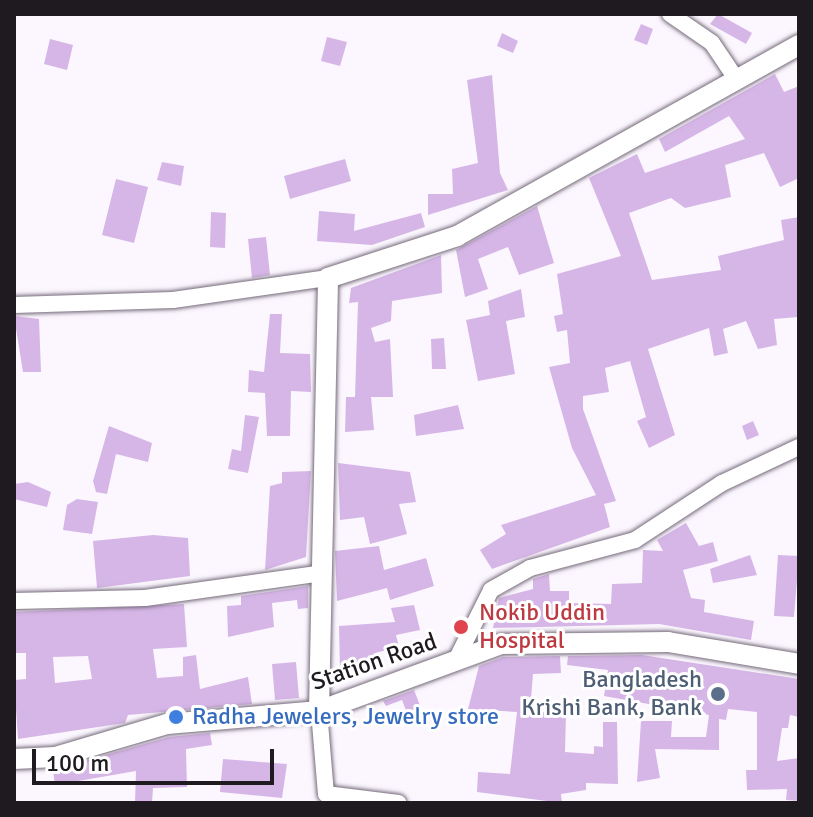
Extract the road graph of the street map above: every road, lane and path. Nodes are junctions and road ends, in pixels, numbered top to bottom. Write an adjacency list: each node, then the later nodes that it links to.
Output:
1 (670, 14): 3 (street)
2 (799, 45): 3 (main road)
3 (734, 76): 4 (main road)
4 (328, 278): 5 (street); 7 (main road)
5 (14, 305)
6 (799, 447): 9 (street)
7 (322, 573): 8 (street); 11 (main road)
8 (14, 601)
9 (456, 660): 10 (main road, Station Road); 11 (main road, Station Road)
10 (799, 664)
11 (319, 711): 12 (main road, Station Road); 13 (street)
12 (14, 759)
13 (398, 803)

